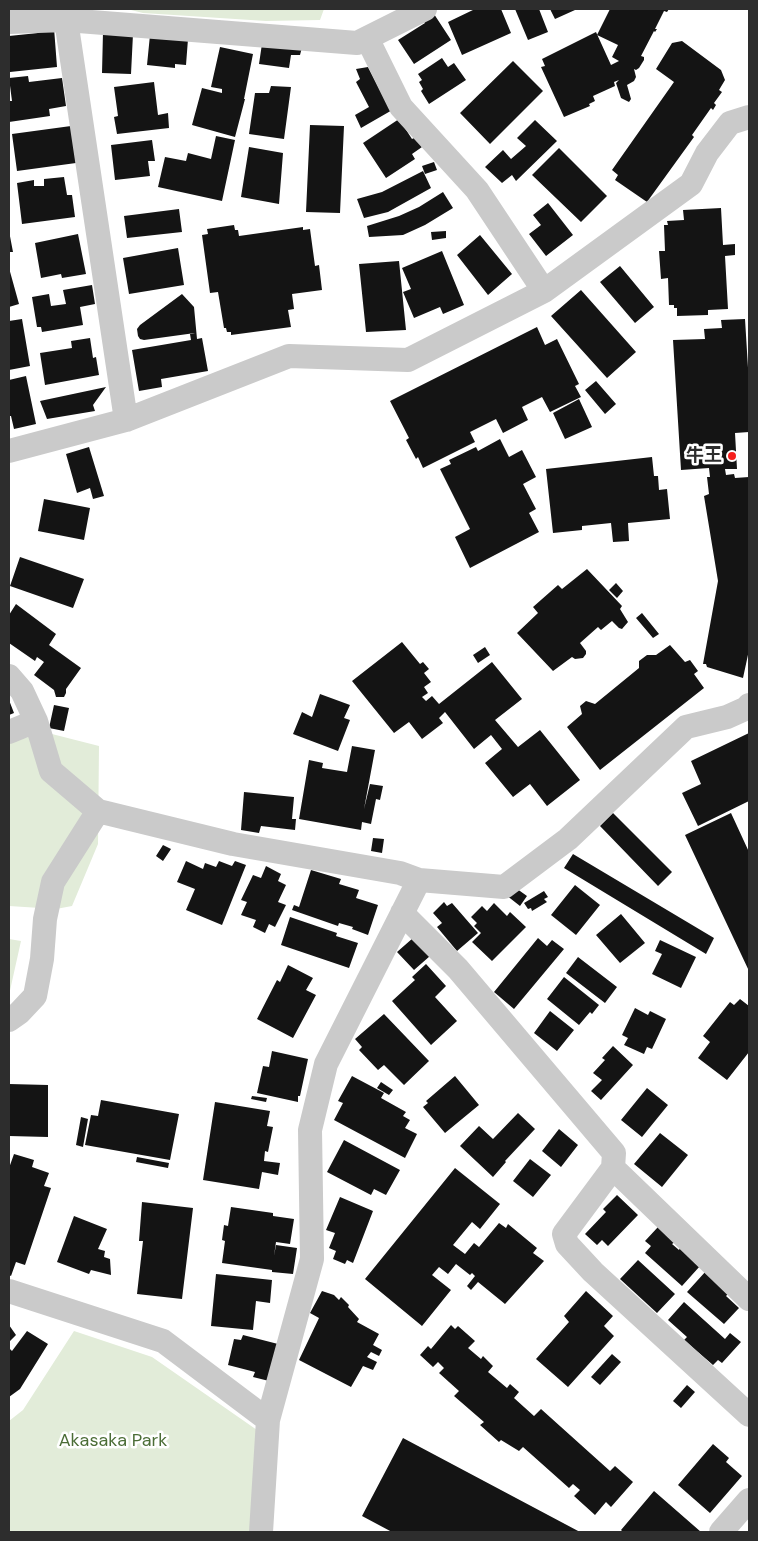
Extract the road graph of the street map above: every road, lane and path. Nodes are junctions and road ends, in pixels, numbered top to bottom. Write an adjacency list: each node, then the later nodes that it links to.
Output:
1 (425, 9): 4 (street)
2 (66, 20): 3 (street); 4 (street); 7 (street)
3 (9, 22)
4 (367, 38): 6 (street)
5 (749, 117): 6 (street)
6 (544, 291): 7 (street)
7 (126, 420): 8 (street)
8 (9, 452)
9 (9, 676): 11 (street)
10 (749, 705): 14 (street)
11 (36, 720): 12 (street); 13 (street)
12 (9, 732)
13 (98, 811): 14 (street); 16 (street)
14 (419, 880): 15 (street)
15 (402, 913): 17 (street); 21 (street)
16 (9, 1020)
17 (613, 1168): 19 (street); 20 (street)
18 (9, 1291): 21 (street)
19 (749, 1299)
20 (749, 1415)
21 (268, 1420): 23 (street)
22 (749, 1500): 24 (street)
23 (261, 1532)
24 (721, 1532)

